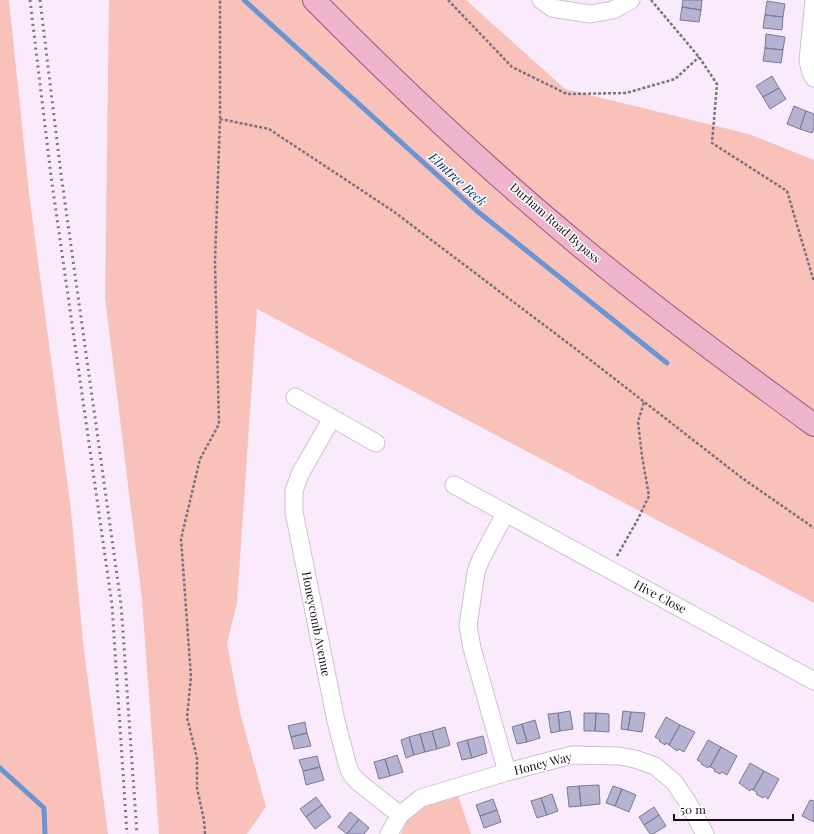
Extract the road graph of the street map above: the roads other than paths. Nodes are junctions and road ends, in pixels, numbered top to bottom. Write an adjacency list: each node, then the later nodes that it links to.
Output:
1 (314, 0): 8 (main road, Durham Road Bypass)
2 (541, 0): 3 (street)
3 (631, 0)
4 (814, 0): 5 (street)
5 (814, 78)
6 (295, 396): 7 (street)
7 (332, 418): 9 (street); 14 (street, Honeycomb Avenue)
8 (814, 425)
9 (376, 442)
10 (454, 485): 11 (street, Hive Close)
11 (505, 514): 12 (street, Hive Close); 13 (street)
12 (814, 681)
13 (506, 772): 14 (street, Honey Way); 16 (street, Honey Way)
14 (400, 815): 15 (street, Honey Way)
15 (389, 834)
16 (705, 834)

